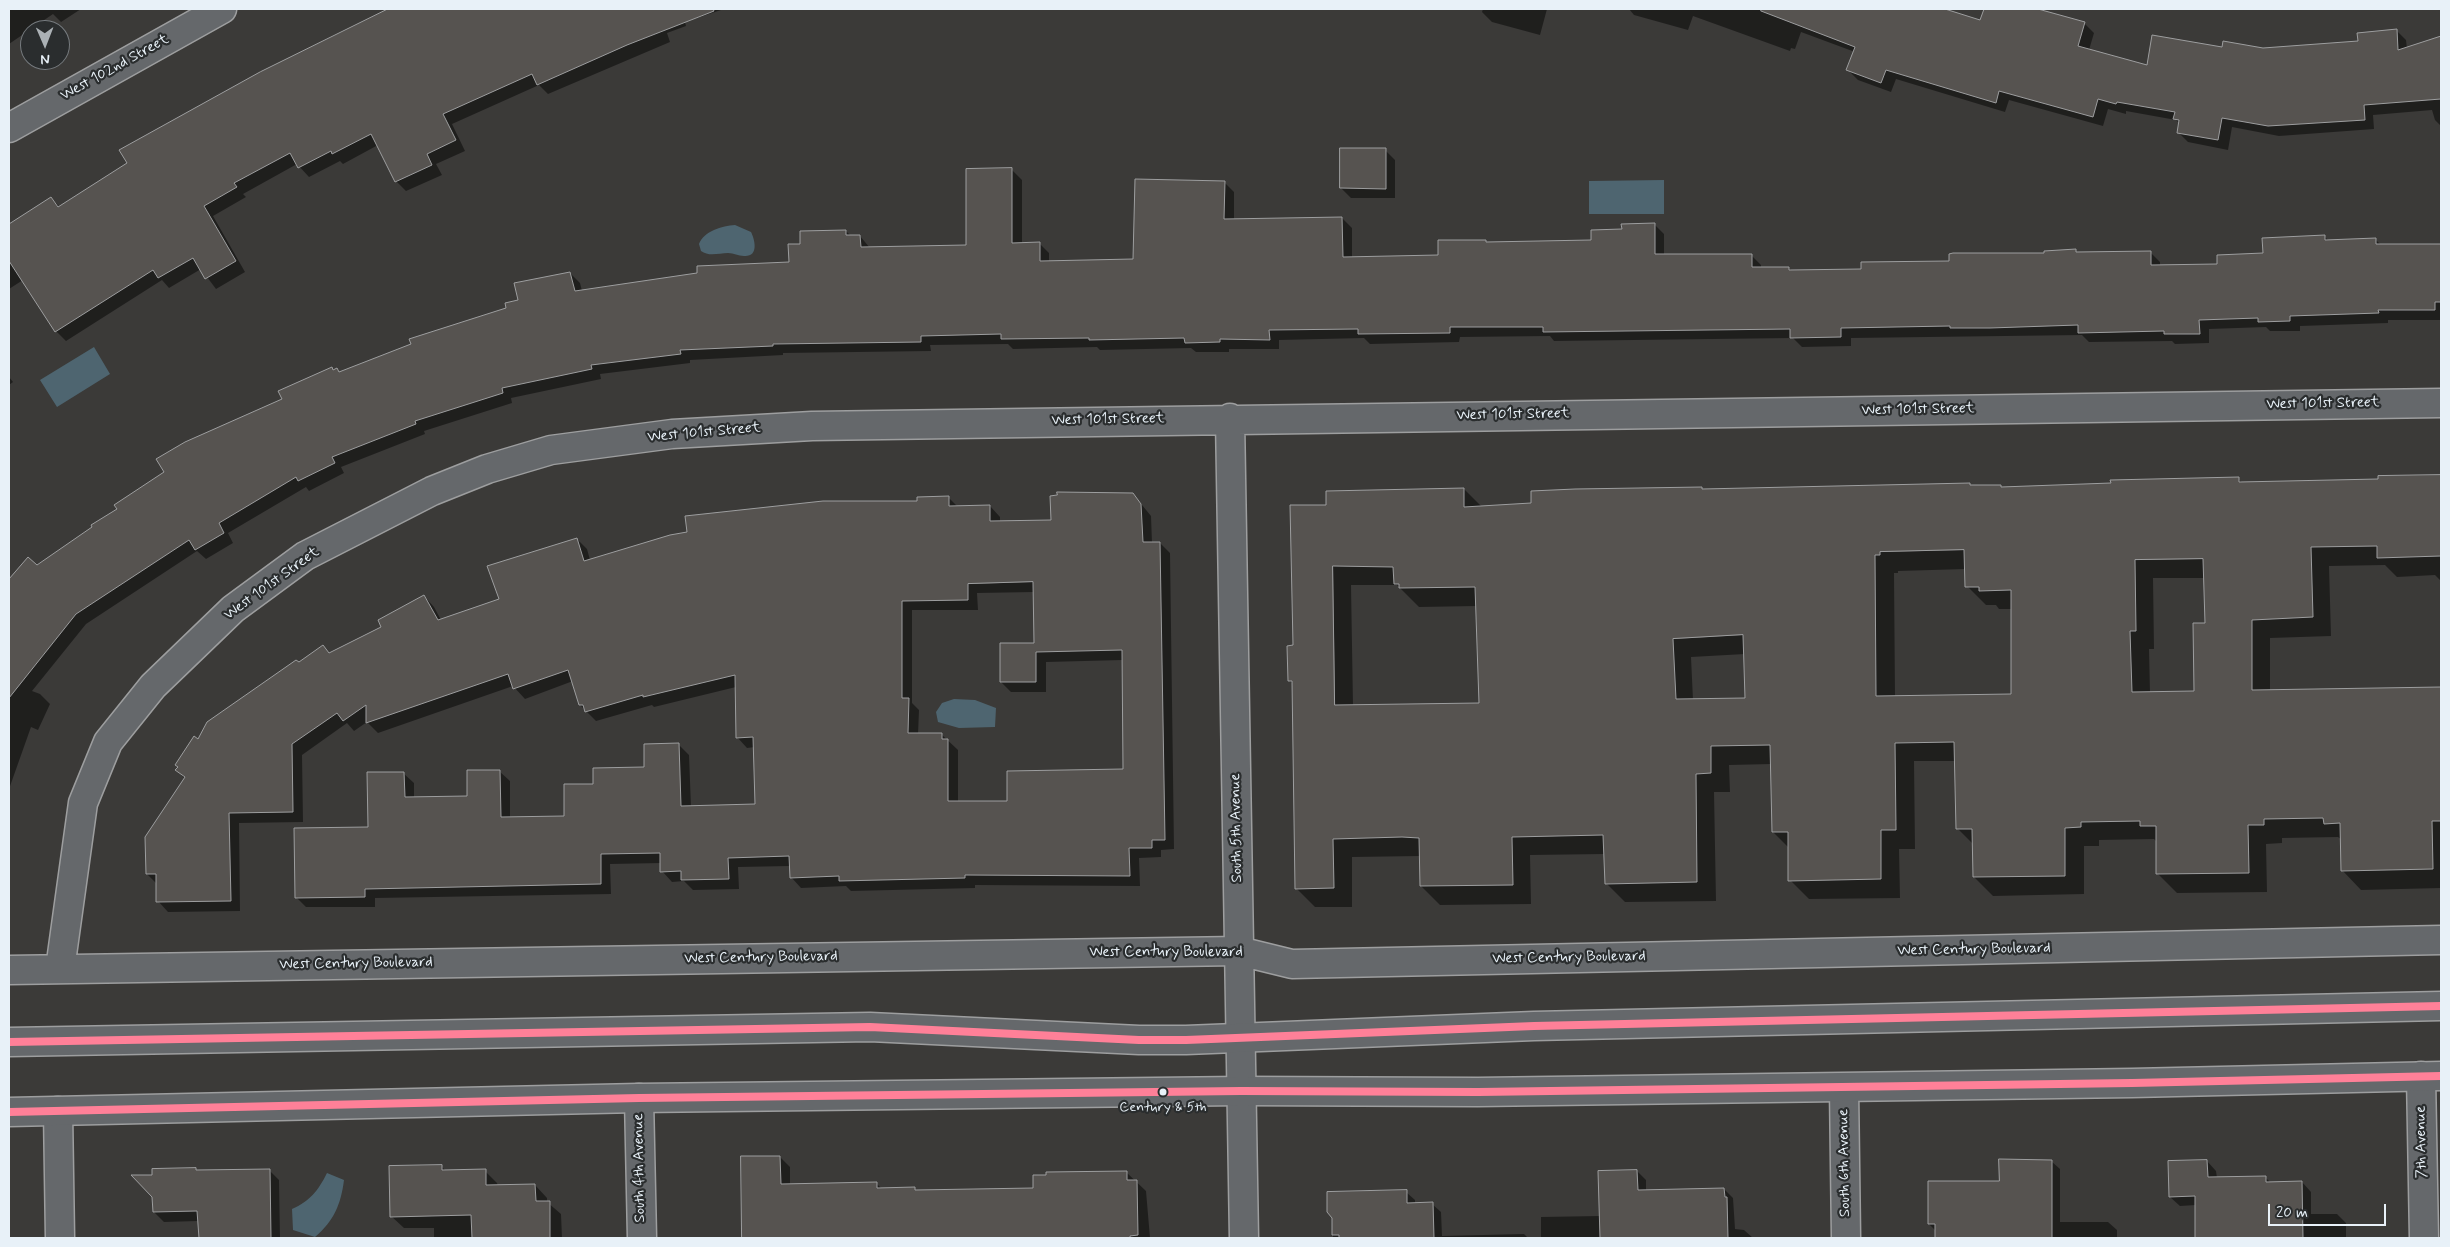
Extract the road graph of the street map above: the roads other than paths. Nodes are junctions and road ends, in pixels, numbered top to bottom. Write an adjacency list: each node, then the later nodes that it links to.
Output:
1 (222, 9): 2 (street, West 102nd Street)
2 (9, 128)
3 (2441, 403): 4 (street, West 101st Street)
4 (1230, 418): 6 (street, South 5th Avenue); 7 (street, West 101st Street)
5 (2441, 940): 6 (street, West Century Boulevard)
6 (1239, 951): 7 (street, West Century Boulevard); 10 (street, South 5th Avenue)
7 (60, 969): 8 (street, West Century Boulevard)
8 (9, 970)
9 (2441, 1006): 10 (street)
10 (1240, 1037): 11 (street); 14 (street, South 5th Avenue)
11 (9, 1042)
12 (2431, 1076): 13 (street); 22 (street, 7th Avenue)
13 (1844, 1088): 14 (street); 21 (street, South 6th Avenue)
14 (1241, 1090): 15 (street); 20 (street, South 5th Avenue)
15 (639, 1098): 16 (street); 19 (street, South 4th Avenue)
16 (58, 1110): 17 (street); 18 (street)
17 (9, 1112)
18 (60, 1238)
19 (642, 1238)
20 (1244, 1238)
21 (1846, 1238)
22 (2424, 1238)

